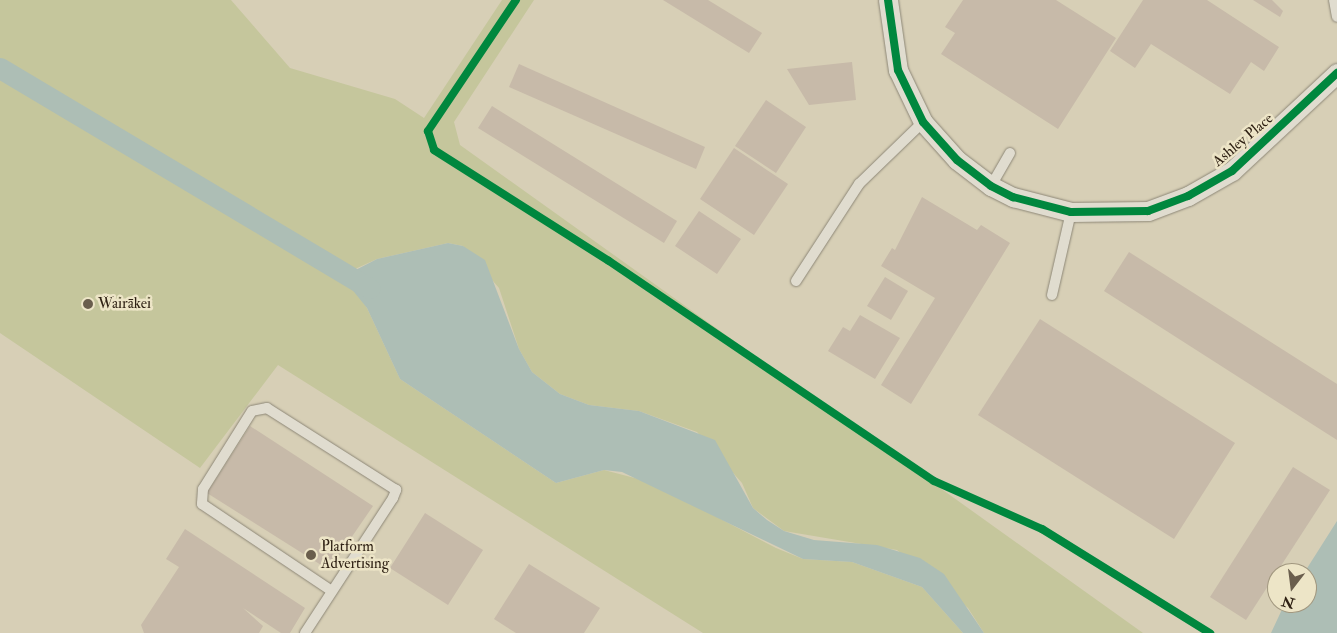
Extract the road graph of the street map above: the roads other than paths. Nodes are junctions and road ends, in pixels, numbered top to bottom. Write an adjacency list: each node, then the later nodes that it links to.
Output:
1 (888, 0): 5 (street, Ashley Place)
2 (1334, 0): 3 (lane)
3 (1337, 17)
4 (1337, 73): 8 (street, Ashley Place)
5 (923, 122): 7 (street, Ashley Place); 9 (lane)
6 (1010, 153): 7 (lane)
7 (991, 186): 8 (street, Ashley Place)
8 (1071, 212): 10 (lane)
9 (796, 280)
10 (1052, 295)
11 (332, 591): 11 (lane); 12 (lane)
12 (305, 633)

